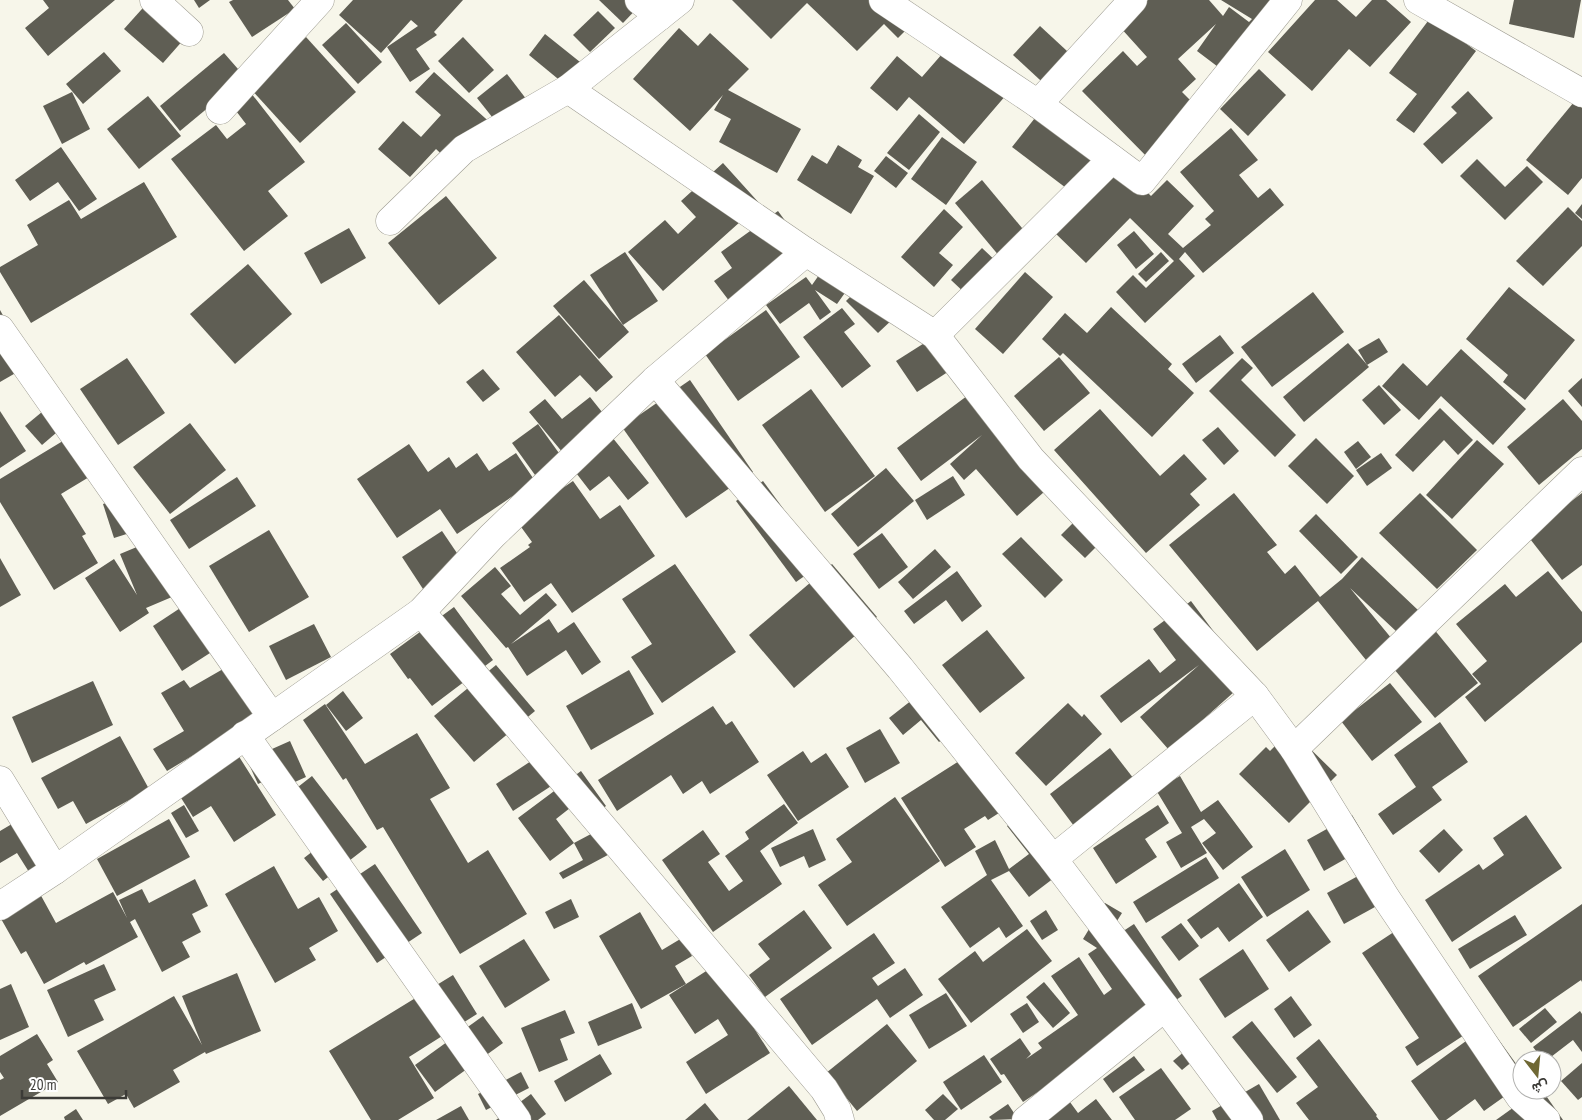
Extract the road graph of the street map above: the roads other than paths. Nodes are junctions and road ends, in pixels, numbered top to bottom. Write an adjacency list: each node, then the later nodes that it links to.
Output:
1 (154, 0): 8 (street)
2 (320, 0): 12 (street)
3 (882, 0): 11 (street)
4 (1132, 0): 11 (street)
5 (1288, 0): 13 (street)
6 (1418, 0): 10 (street)
7 (660, 5): 9 (street)
8 (189, 32)
9 (568, 89): 14 (street); 15 (street)
10 (1582, 94)
11 (1038, 104): 13 (street)
12 (220, 110)
13 (1112, 159): 17 (street)
14 (390, 222)
15 (806, 252): 17 (street); 18 (street)
16 (0, 329): 22 (street)
17 (935, 335): 21 (street)
18 (655, 380): 20 (street); 26 (street)
19 (1582, 471): 24 (street)
20 (421, 612): 22 (street); 31 (street)
21 (1255, 696): 24 (street); 26 (street)
22 (272, 717): 23 (street)
23 (245, 735): 27 (street); 30 (street)
24 (1294, 749): 34 (street)
25 (0, 780): 27 (street)
26 (1054, 859): 29 (street)
27 (55, 870): 28 (street)
28 (0, 906)
29 (1165, 1007): 32 (street); 33 (street)
30 (517, 1120)
31 (840, 1120)
32 (1026, 1120)
33 (1249, 1120)
34 (1546, 1120)

